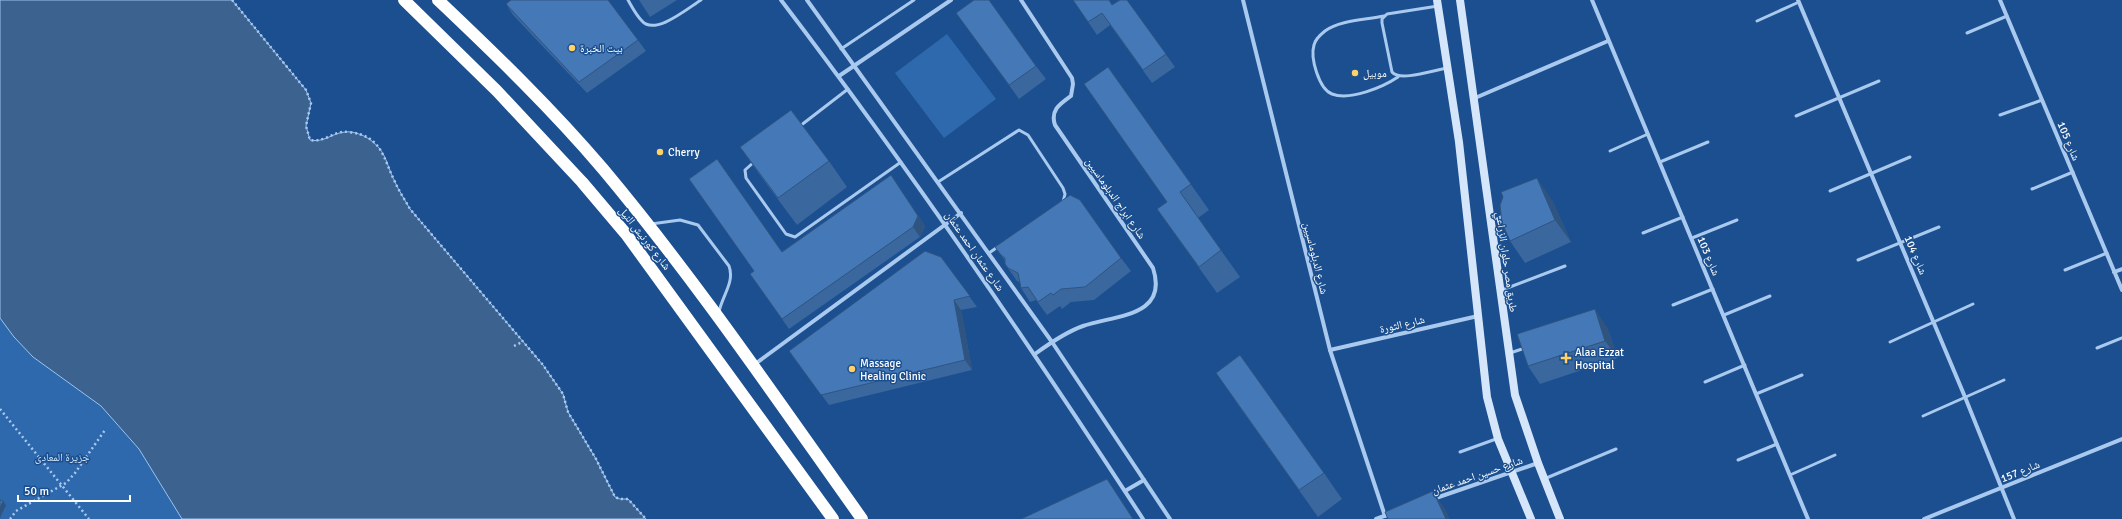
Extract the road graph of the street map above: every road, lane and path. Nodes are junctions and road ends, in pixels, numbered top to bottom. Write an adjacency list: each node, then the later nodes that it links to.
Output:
1 (232, 0): 78 (path)
2 (404, 0): 119 (highway, شارع كورنيش النيل)
3 (438, 0): 53 (highway, شارع كورنيش النيل)
4 (628, 0): 5 (lane)
5 (701, 0)
6 (780, 0): 25 (street, شارع عثمان احمد عثمان)
7 (807, 0): 22 (street, شارع عثمان احمد عثمان)
8 (914, 0): 22 (lane)
9 (951, 0): 23 (street)
10 (1021, 0): 79 (street, شارع ابراج الدبلوماسيين)
11 (1243, 0): 84 (street, شارع الدبلوماسيين)
12 (1460, 0): 29 (main road, طريق مصر حلوان الزراعي)
13 (1592, 0): 21 (street, شارع 103)
14 (2000, 0): 18 (street, شارع 105)
15 (1798, 1): 19 (lane); 30 (street, شارع 104)
16 (1437, 3): 17 (lane); 24 (main road)
17 (1384, 16): 26 (lane); 26 (lane)
18 (2007, 16): 20 (lane); 31 (street, شارع 105)
19 (1757, 21)
20 (1967, 33)
21 (1608, 41): 29 (street); 35 (street, شارع 103)
22 (841, 48): 23 (street, شارع عثمان احمد عثمان)
23 (854, 66): 25 (street); 44 (street, شارع عثمان احمد عثمان)
24 (1447, 68): 26 (lane); 74 (main road)
25 (839, 76): 28 (street, شارع عثمان احمد عثمان)
26 (1398, 77)
27 (1879, 81): 30 (lane)
28 (848, 89): 34 (lane); 40 (street, شارع عثمان احمد عثمان)
29 (1475, 98): 52 (main road, طريق مصر حلوان الزراعي)
30 (1839, 98): 33 (lane); 43 (street, شارع 104)
31 (2042, 100): 32 (lane); 42 (street, شارع 105)
32 (2000, 115)
33 (1796, 116)
34 (799, 127)
35 (1648, 134): 37 (lane); 41 (street, شارع 103)
36 (1708, 142): 41 (lane)
37 (1610, 151)
38 (1910, 157): 43 (lane)
39 (756, 161): 40 (lane)
40 (902, 162): 54 (street, شارع عثمان احمد عثمان)
41 (1660, 162): 50 (street, شارع 103)
42 (2073, 172): 45 (lane); 60 (street, شارع 105)
43 (1871, 173): 46 (lane); 58 (street, شارع 104)
44 (938, 182): 47 (lane); 48 (street, شارع عثمان احمد عثمان)
45 (2032, 189)
46 (1830, 191)
47 (1060, 205)
48 (961, 213): 54 (street); 61 (street, شارع عثمان احمد عثمان)
49 (1511, 213): 52 (lane)
50 (1683, 217): 56 (lane); 57 (street, شارع 103)
51 (1737, 220): 57 (lane)
52 (1490, 221): 68 (main road, طريق مصر حلوان الزراعي)
53 (648, 224): 75 (highway, شارع كورنيش النيل); 75 (lane)
54 (945, 224): 85 (street, شارع عثمان احمد عثمان); 87 (street)
55 (1939, 227): 58 (lane)
56 (1643, 233)
57 (1692, 238): 67 (street, شارع 103)
58 (1901, 242): 62 (lane); 76 (street, شارع 104)
59 (1002, 244): 61 (lane)
60 (2107, 252): 65 (lane); 66 (street, شارع 105)
61 (989, 253): 79 (street, شارع عثمان احمد عثمان)
62 (1858, 260)
63 (1565, 266): 68 (lane)
64 (2122, 269): 66 (street)
65 (2065, 270)
66 (2114, 272): 69 (street, شارع 105)
67 (1713, 289): 72 (lane); 73 (street, شارع 103)
68 (1500, 290): 86 (main road, طريق مصر حلوان الزراعي)
69 (2122, 290)
70 (1770, 296): 73 (lane)
71 (1973, 304): 76 (lane)
72 (1673, 306)
73 (1724, 315): 88 (street, شارع 103)
74 (1478, 316): 84 (street, شارع الثورة); 97 (main road)
75 (718, 318): 87 (highway, شارع كورنيش النيل)
76 (1934, 322): 80 (lane); 93 (street, شارع 104)
77 (2122, 338): 83 (lane)
78 (522, 342): 81 (path); 118 (path)
79 (1052, 342): 85 (street, شارع ابراج الدبلوماسيين); 108 (street, شارع عثمان احمد عثمان)
80 (1890, 342)
81 (514, 346)
82 (1529, 346): 86 (lane)
83 (2097, 348)
84 (1330, 350): 114 (street, شارع الدبلوماسيين)
85 (1035, 354): 111 (street, شارع عثمان احمد عثمان)
86 (1508, 354): 104 (main road, طريق مصر حلوان الزراعي)
87 (753, 365): 120 (highway, شارع كورنيش النيل)
88 (1744, 365): 91 (lane); 92 (street, شارع 103)
89 (1802, 374): 92 (lane)
90 (2004, 380): 93 (lane)
91 (1705, 382)
92 (1756, 394): 99 (street, شارع 103)
93 (1965, 397): 95 (lane); 110 (street, شارع 104)
94 (0, 409): 109 (path)
95 (1923, 416)
96 (106, 430): 109 (path)
97 (1498, 439): 101 (lane); 105 (main road)
98 (2122, 439): 110 (street, شارع 157)
99 (1777, 444): 103 (lane); 106 (street, شارع 103)
100 (1616, 449): 107 (lane)
101 (1460, 452)
102 (1835, 456): 106 (lane)
103 (1738, 460)
104 (1538, 463): 105 (street, شارع حسين احمد عثمان); 107 (main road, طريق مصر حلوان الزراعي)
105 (1511, 472): 112 (street, شارع حسين احمد عثمان); 124 (main road)
106 (1790, 475): 115 (street, شارع 103)
107 (1544, 479): 125 (main road, طريق مصر حلوان الزراعي)
108 (1144, 480): 111 (street); 122 (street, شارع عثمان احمد عثمان)
109 (62, 485): 116 (path); 117 (path)
110 (2001, 488): 127 (street, شارع 157); 128 (street, شارع 104)
111 (1125, 491): 121 (street, شارع عثمان احمد عثمان)
112 (1429, 500)
113 (1392, 513): 114 (street)
114 (1384, 516): 123 (street)
115 (1808, 518): 126 (lane)
116 (10, 519)
117 (89, 519)
118 (646, 519)
119 (834, 519)
120 (862, 519)
121 (1143, 519)
122 (1170, 519)
123 (1376, 519)
124 (1531, 519)
125 (1560, 519)
126 (1802, 519)
127 (1924, 519)
128 (2014, 519)

